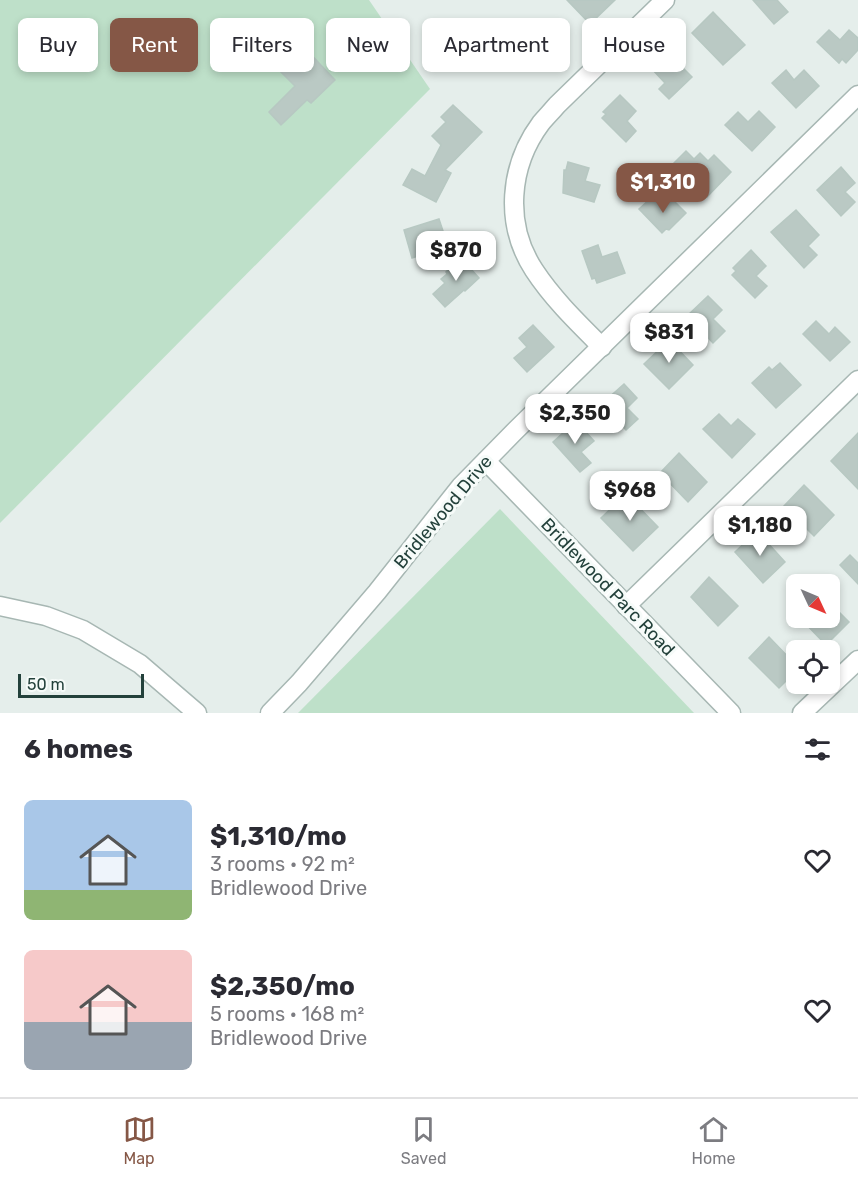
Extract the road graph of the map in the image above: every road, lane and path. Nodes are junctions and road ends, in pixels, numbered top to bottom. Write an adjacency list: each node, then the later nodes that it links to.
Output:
1 (664, 0): 3 (street)
2 (858, 95): 3 (street, Bridlewood Drive)
3 (602, 346): 5 (street, Bridlewood Drive)
4 (858, 380): 7 (street)
5 (486, 461): 7 (street, Bridlewood Parc Road); 10 (street, Bridlewood Drive)
6 (0, 606): 9 (street)
7 (626, 606): 11 (street, Bridlewood Parc Road)
8 (858, 660): 12 (street)
9 (197, 713)
10 (270, 713)
11 (731, 713)
12 (802, 713)

